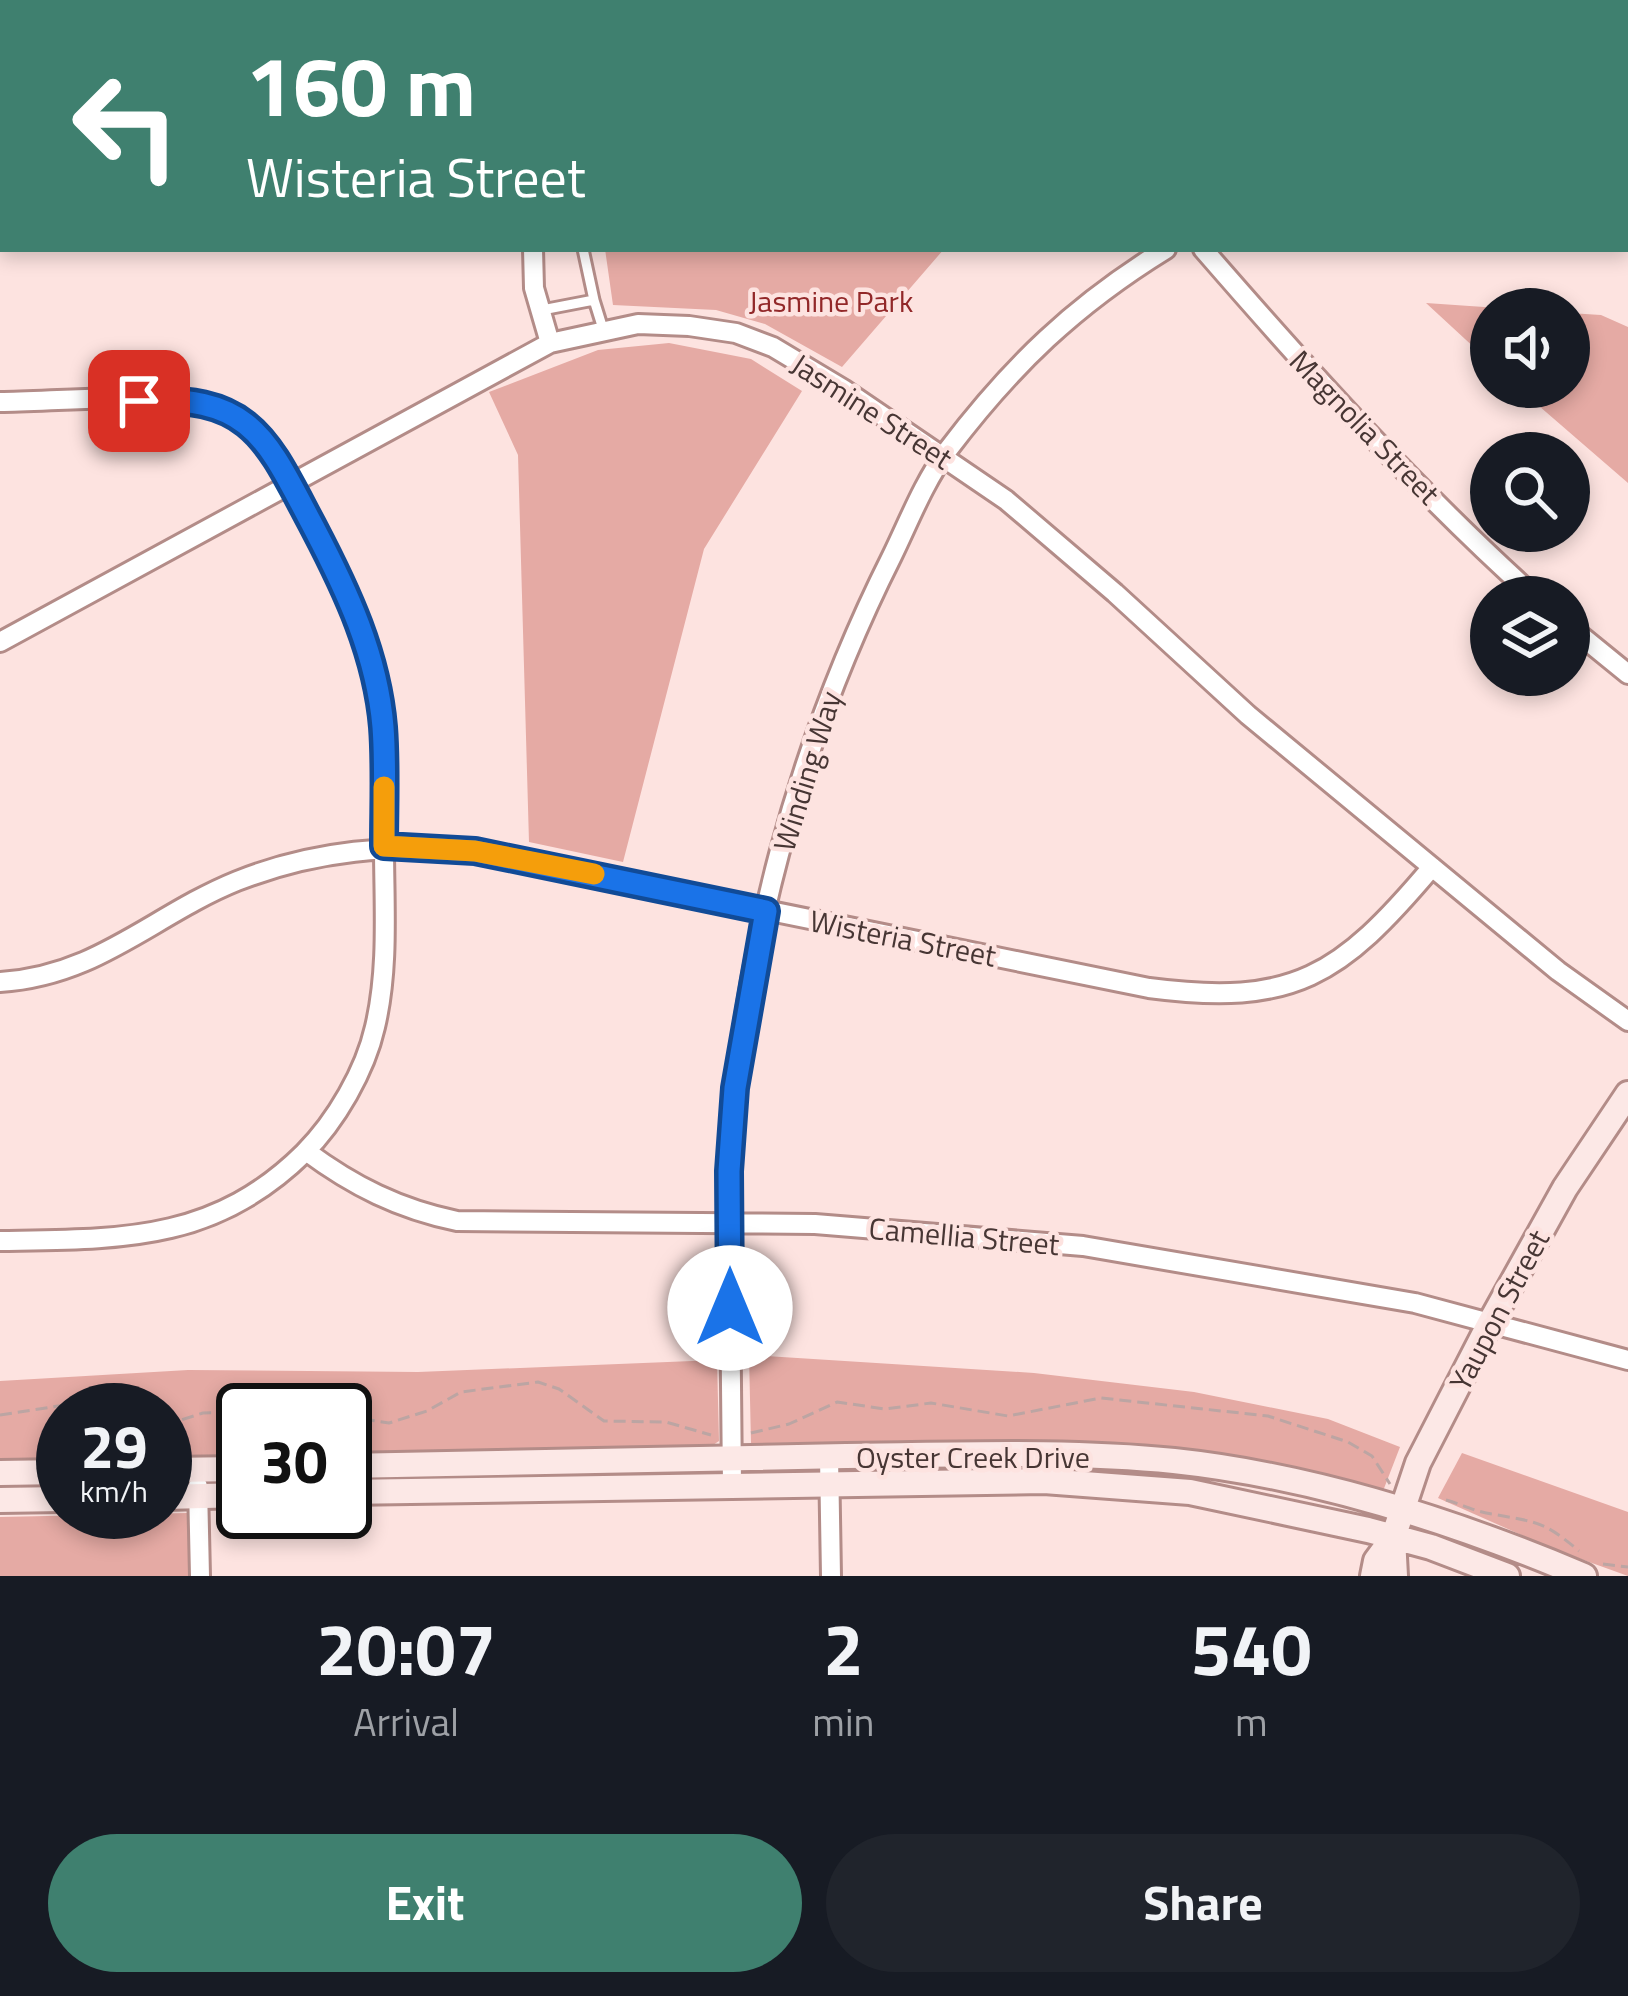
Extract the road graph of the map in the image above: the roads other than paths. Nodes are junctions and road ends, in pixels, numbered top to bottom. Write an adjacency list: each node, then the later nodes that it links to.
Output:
1 (533, 252): 6 (street)
2 (584, 252): 5 (lane)
3 (1161, 252): 10 (street, Winding Way)
4 (1206, 252): 12 (street, Magnolia Street)
5 (594, 300): 6 (lane); 7 (lane)
6 (540, 310): 8 (street)
7 (603, 329): 8 (street, Jasmine Street); 10 (street, Jasmine Street)
8 (550, 343): 11 (street, Jasmine Street)
9 (0, 403): 11 (street)
10 (944, 455): 17 (street, Jasmine Street); 18 (street, Winding Way)
11 (291, 482): 13 (street, Jasmine Street); 16 (street)
12 (1513, 576)
13 (0, 642)
14 (1590, 643): 15 (street)
15 (1628, 674)
16 (384, 846): 18 (street, Wisteria Street); 19 (street, Wisteria Street); 22 (street)
17 (1432, 867): 18 (street, Wisteria Street); 20 (street, Jasmine Street)
18 (766, 911): 23 (street, Winding Way)
19 (0, 982)
20 (1628, 1021)
21 (1628, 1094): 25 (main road, Yaupon Street)
22 (306, 1151): 23 (street, Camellia Street); 24 (street)
23 (730, 1223): 25 (street, Camellia Street); 28 (street, Winding Way)
24 (0, 1241)
25 (1490, 1323): 26 (street, Camellia Street); 43 (main road, Yaupon Street)
26 (1628, 1360)
27 (829, 1457): 28 (main road, Oyster Creek Drive); 35 (street); 43 (main road, Oyster Creek Drive)
28 (732, 1459): 29 (main road, Oyster Creek Drive); 36 (street, Winding Way)
29 (372, 1466)
30 (192, 1469): 31 (main road)
31 (198, 1469): 32 (main road); 39 (street)
32 (216, 1469)
33 (36, 1472): 34 (main road)
34 (0, 1473)
35 (829, 1484): 36 (main road, Oyster Creek Drive); 44 (main road, Oyster Creek Drive); 47 (street)
36 (732, 1485): 37 (main road, Oyster Creek Drive)
37 (372, 1492)
38 (192, 1496): 39 (main road)
39 (198, 1496): 40 (main road); 46 (street)
40 (216, 1496)
41 (36, 1499): 42 (main road)
42 (0, 1500)
43 (1401, 1509): 44 (main road, Yaupon Street); 49 (main road, Oyster Creek Drive)
44 (1393, 1538): 45 (main road, Yaupon Street); 48 (main road, Oyster Creek Drive)
45 (1385, 1570)
46 (200, 1576)
47 (831, 1576)
48 (1507, 1576)
49 (1584, 1576)

